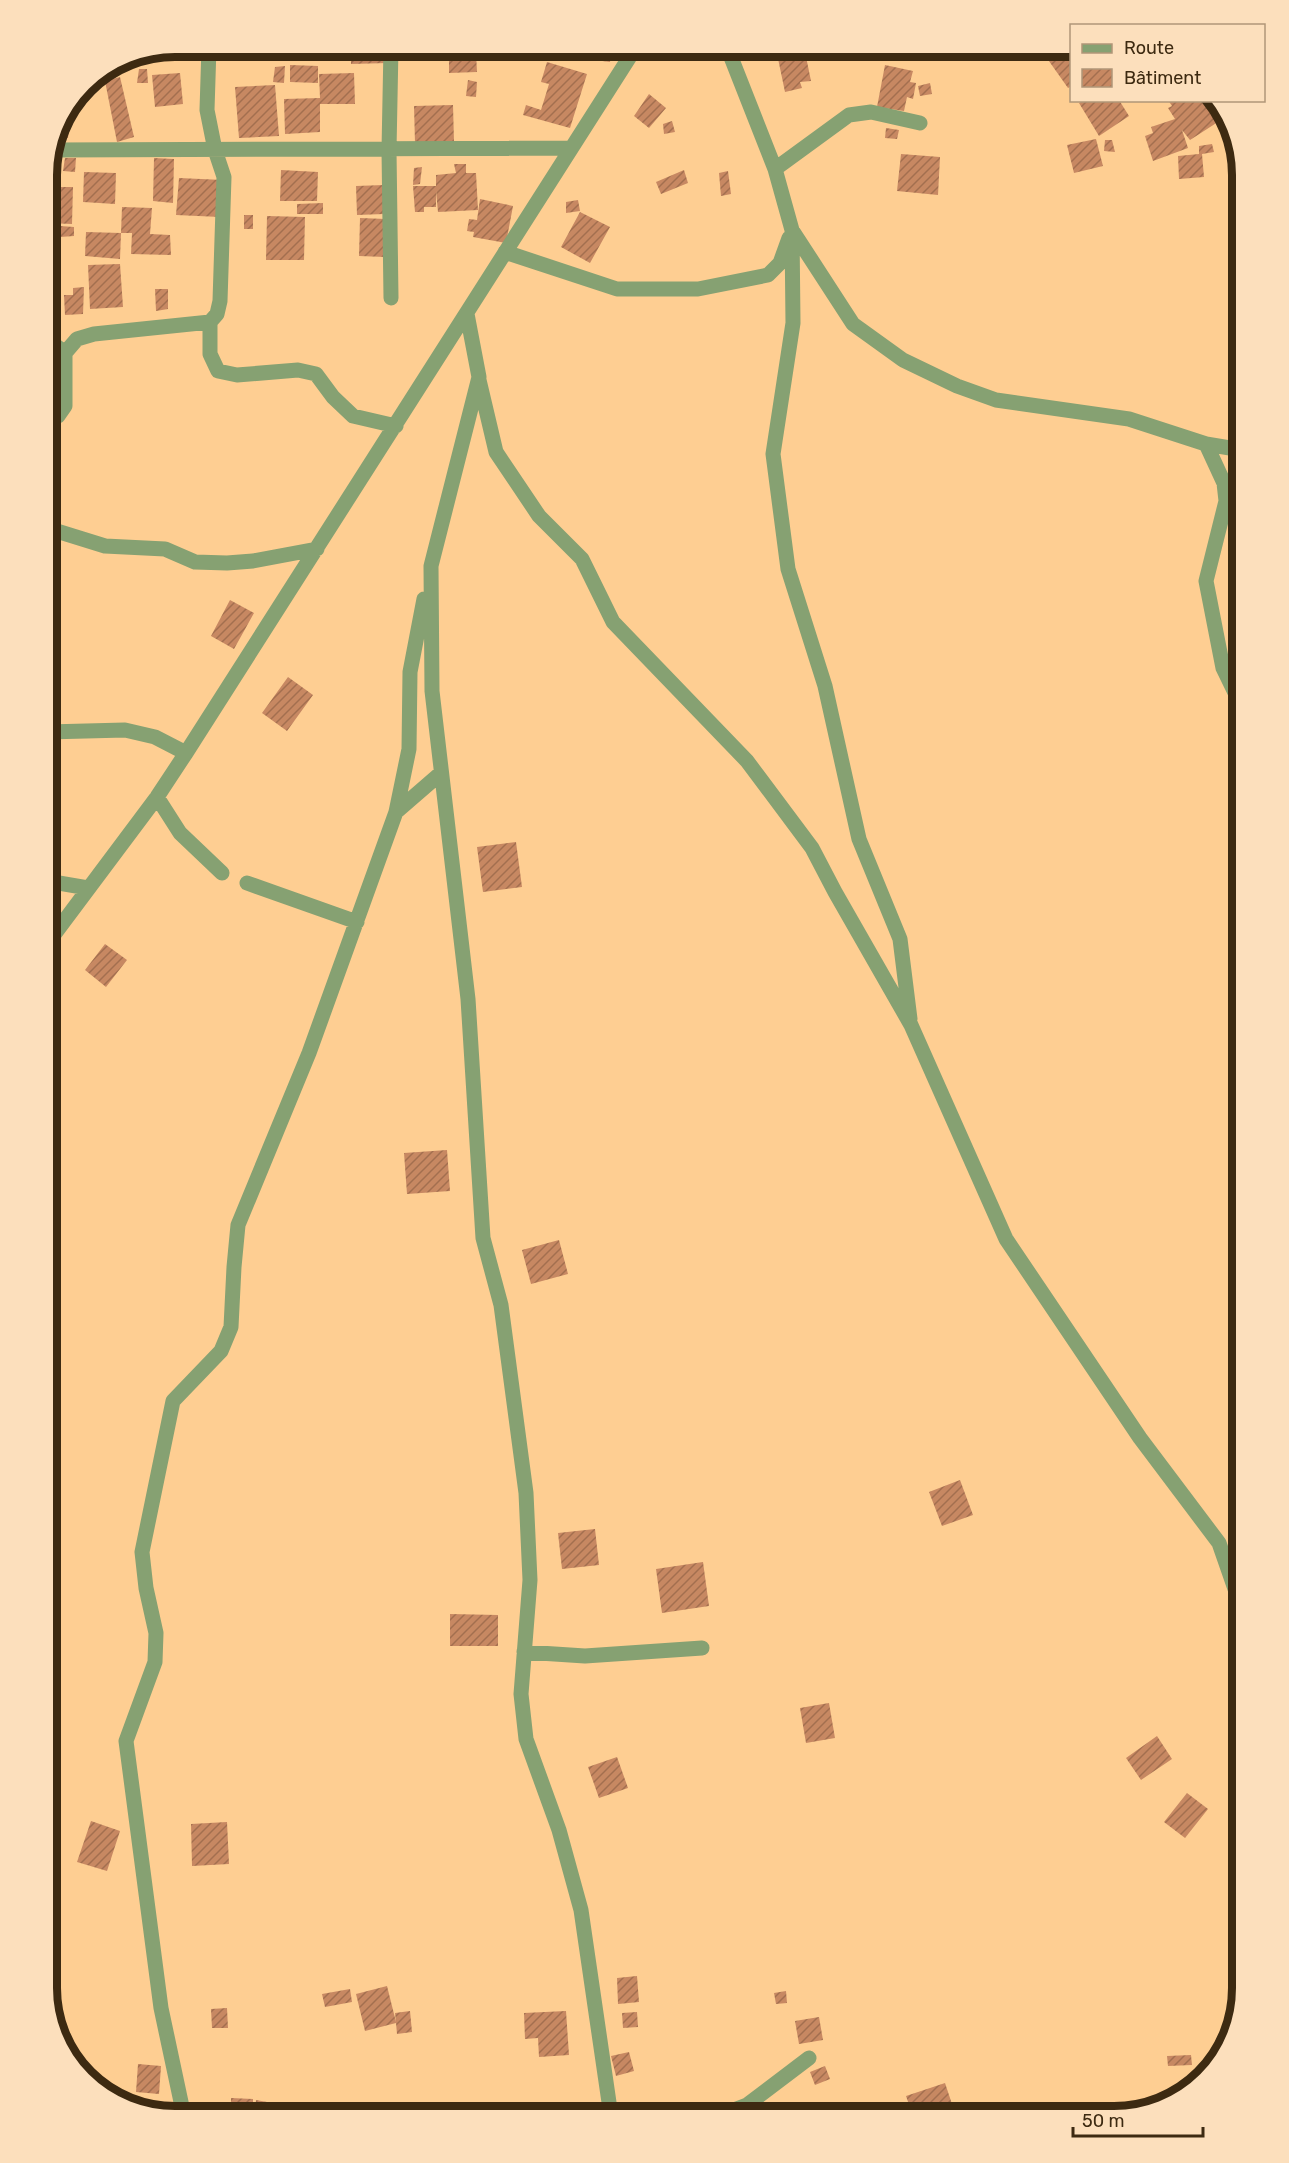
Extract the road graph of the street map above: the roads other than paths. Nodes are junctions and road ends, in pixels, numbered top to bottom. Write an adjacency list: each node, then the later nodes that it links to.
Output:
1 (209, 57): 8 (street)
2 (391, 57): 9 (street)
3 (629, 57): 6 (street)
4 (730, 57): 10 (street)
5 (920, 123): 10 (street)
6 (570, 148): 9 (street); 12 (street)
7 (60, 150): 8 (street)
8 (215, 150): 9 (street); 15 (street)
9 (389, 150): 13 (street)
10 (775, 169): 11 (street)
11 (792, 230): 12 (street); 21 (street); 38 (street)
12 (505, 252): 14 (street)
13 (391, 298)
14 (467, 314): 18 (street); 20 (street)
15 (210, 322): 17 (street); 20 (street)
16 (57, 347): 17 (street)
17 (65, 353): 19 (street)
18 (479, 377): 25 (street); 38 (street)
19 (57, 416)
20 (396, 426): 24 (street)
21 (1206, 444): 22 (street); 26 (street)
22 (1232, 448)
23 (57, 531): 24 (street)
24 (317, 549): 28 (street)
25 (430, 566): 29 (street); 31 (street)
26 (1232, 686)
27 (57, 732): 28 (street)
28 (186, 753): 30 (street)
29 (441, 773): 31 (street); 41 (street)
30 (157, 797): 32 (street); 35 (street)
31 (396, 812): 36 (street)
32 (222, 873)
33 (57, 883): 35 (street)
34 (247, 883): 36 (street)
35 (88, 888): 37 (street)
36 (357, 922): 43 (street)
37 (57, 930)
38 (911, 1025): 39 (street)
39 (1232, 1580)
40 (702, 1648): 41 (street)
41 (524, 1652): 44 (street)
42 (809, 2058): 45 (street)
43 (182, 2106)
44 (610, 2106)
45 (744, 2106)

